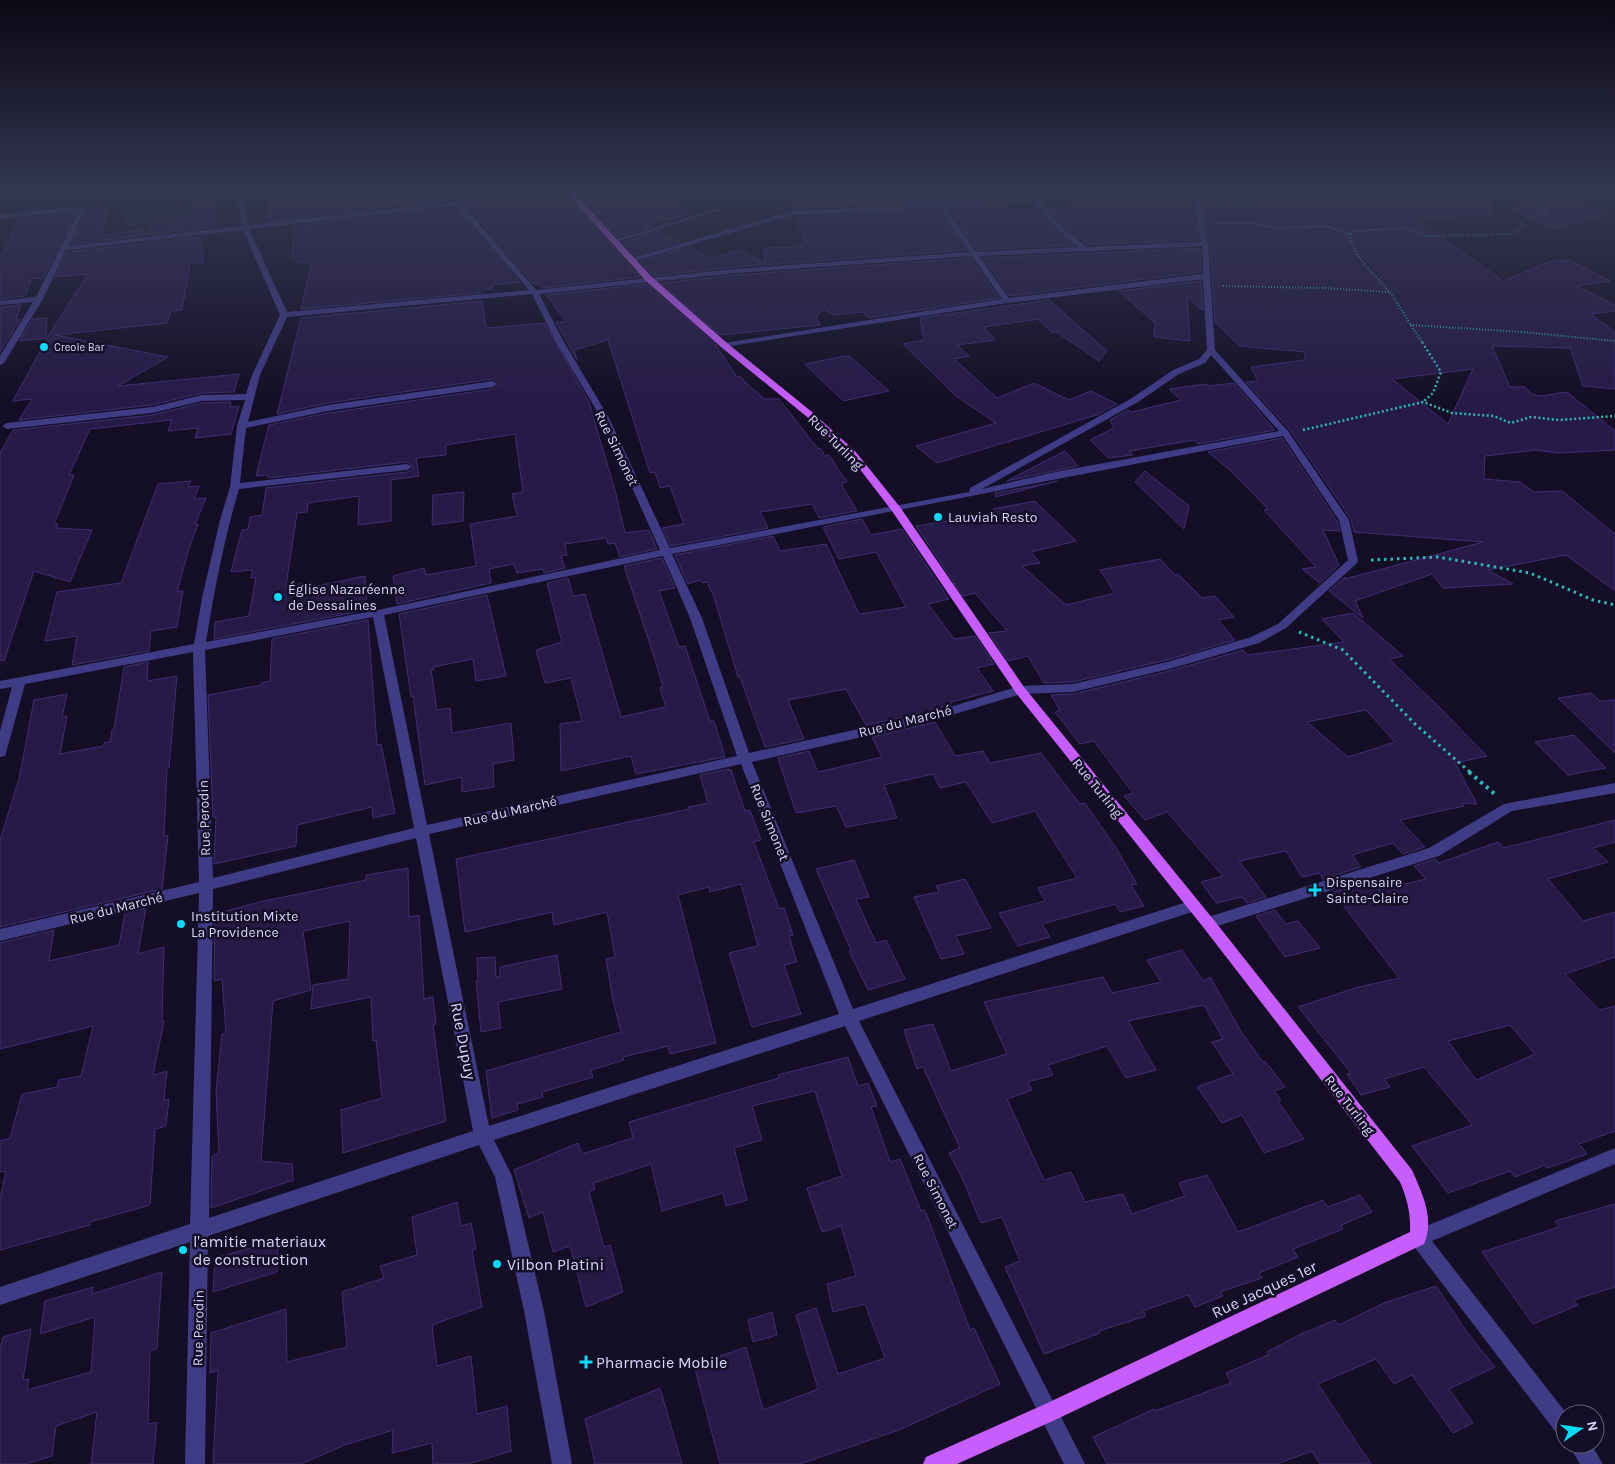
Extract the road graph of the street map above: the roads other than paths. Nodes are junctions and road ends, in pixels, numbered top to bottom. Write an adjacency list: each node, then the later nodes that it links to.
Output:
1 (58, 261): 11 (street)
2 (260, 261): 14 (street)
3 (508, 261): 10 (street, Rue Simonet)
4 (634, 261): 8 (main road, Rue Turling)
5 (871, 261): 8 (street)
6 (978, 261): 12 (street)
7 (1205, 261): 9 (street)
8 (649, 280): 10 (street); 15 (main road, Rue Turling)
9 (1206, 281): 12 (street); 16 (street)
10 (534, 292): 14 (street); 27 (street, Rue Simonet)
11 (39, 299): 13 (street); 17 (street)
12 (1007, 301): 15 (street)
13 (0, 303)
14 (284, 314): 19 (street, Rue Perodin)
15 (724, 345): 26 (main road, Rue Turling)
16 (1211, 350): 22 (street); 25 (street)
17 (0, 363)
18 (493, 384): 21 (street)
19 (251, 397): 20 (street); 21 (street, Rue Perodin)
20 (7, 426)
21 (242, 426): 24 (street, Rue Perodin)
22 (1285, 433): 25 (street); 32 (street, Rue du Marché)
23 (407, 467): 24 (street)
24 (235, 487): 29 (street, Rue Perodin)
25 (964, 495): 26 (street)
26 (896, 509): 27 (street); 32 (main road, Rue Turling)
27 (667, 552): 28 (street); 34 (street, Rue Simonet)
28 (378, 613): 29 (street); 36 (street, Rue Dupuy)
29 (199, 647): 30 (street); 37 (street, Rue Perodin)
30 (20, 681): 31 (street); 33 (street)
31 (0, 685)
32 (1020, 690): 34 (street, Rue du Marché); 38 (main road, Rue Turling)
33 (0, 753)
34 (744, 758): 36 (street, Rue du Marché); 41 (street, Rue Simonet)
35 (1615, 788): 39 (street)
36 (422, 831): 37 (street, Rue du Marché); 42 (street, Rue Dupuy)
37 (206, 885): 40 (street, Rue du Marché); 44 (street, Rue Perodin)
38 (1193, 906): 39 (main road, Rue Turling); 41 (street)
39 (1208, 923): 45 (main road, Rue Turling)
40 (0, 935)
41 (849, 1018): 42 (street); 47 (street, Rue Simonet)
42 (483, 1136): 44 (street); 50 (street, Rue Dupuy)
43 (1615, 1156): 45 (street, Rue Jacques 1er)
44 (199, 1230): 46 (street); 49 (street, Rue Perodin)
45 (1418, 1238): 47 (main road, Rue Jacques 1er); 48 (street)
46 (0, 1296)
47 (1048, 1412): 51 (main road, Rue Jacques 1er); 52 (street, Rue Simonet)
48 (1555, 1415)
49 (196, 1464)
50 (562, 1464)
51 (933, 1464)
52 (1075, 1464)

